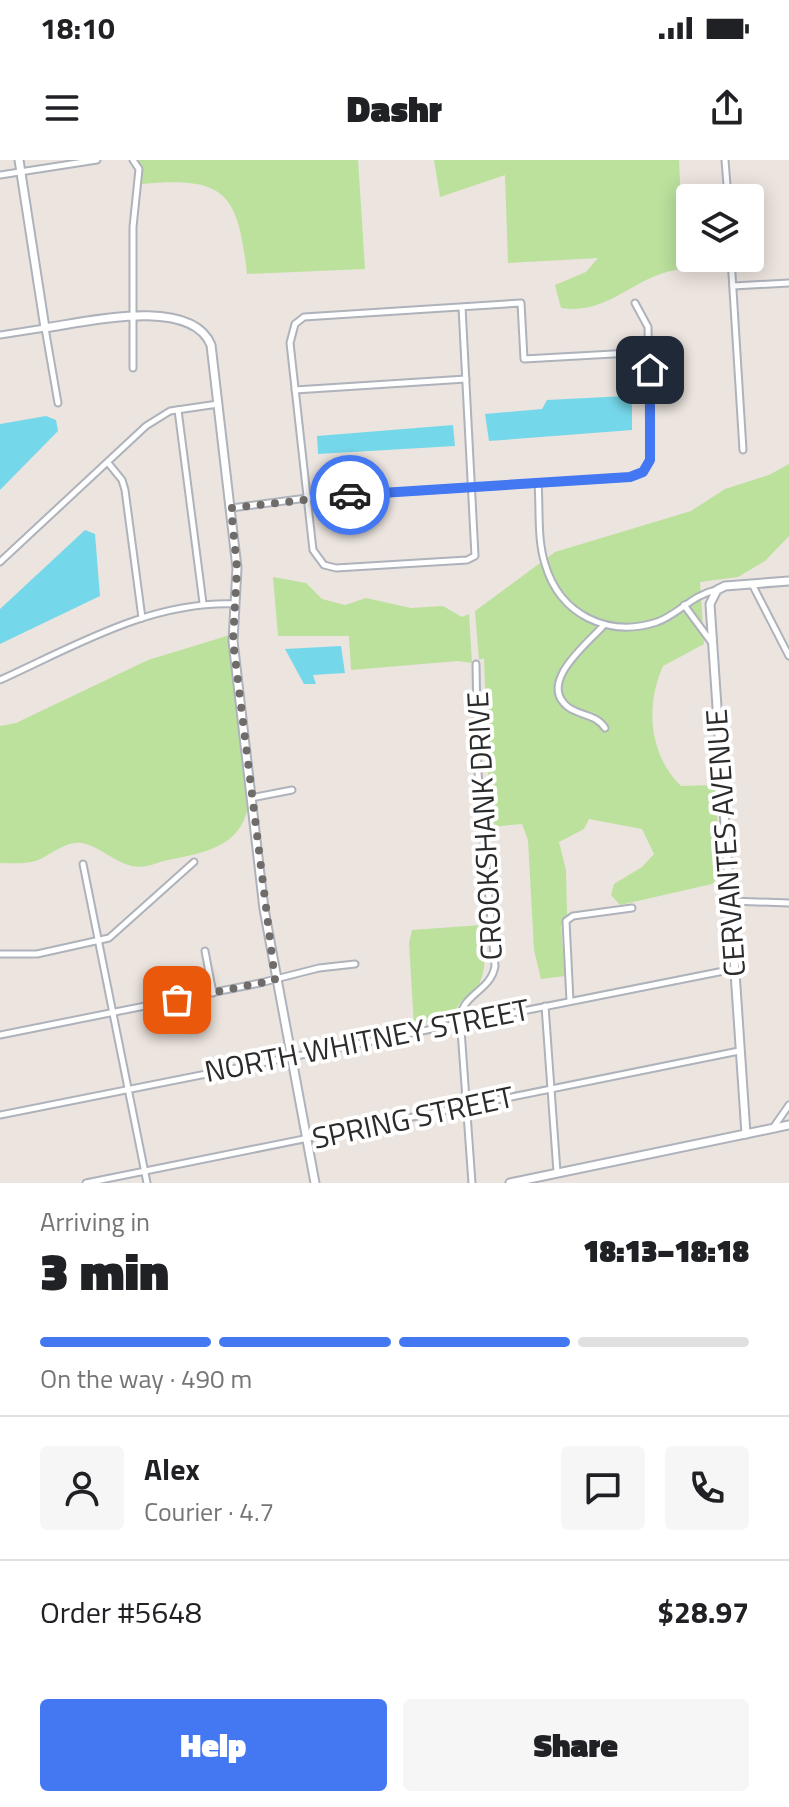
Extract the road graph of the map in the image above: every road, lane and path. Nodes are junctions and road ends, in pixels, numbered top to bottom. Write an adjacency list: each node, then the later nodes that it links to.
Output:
1 (19, 160): 5 (street)
2 (97, 160): 5 (street)
3 (133, 160): 13 (street)
4 (725, 160): 7 (street)
5 (21, 171): 6 (street); 14 (street)
6 (0, 175)
7 (727, 184)
8 (732, 272): 10 (street)
9 (789, 283): 10 (street)
10 (733, 286): 23 (street)
11 (635, 303): 16 (street)
12 (462, 307): 16 (street); 18 (street); 19 (street)
13 (133, 316): 14 (street); 17 (street); 21 (street)
14 (45, 328): 15 (street); 20 (street)
15 (0, 335)
16 (649, 352): 25 (street)
17 (133, 368)
18 (466, 379): 19 (street); 26 (street)
19 (295, 390): 27 (street)
20 (58, 403)
21 (219, 404): 22 (street); 28 (street)
22 (178, 409): 24 (street); 33 (street)
23 (743, 450)
24 (109, 464): 29 (street); 36 (street)
25 (538, 483): 26 (street); 37 (street)
26 (473, 487): 27 (street); 27 (street)
27 (307, 498): 28 (street)
28 (231, 508): 34 (street)
29 (0, 562)
30 (789, 581): 31 (street)
31 (751, 583): 32 (street); 39 (street)
32 (717, 590): 35 (street); 38 (street, CERVANTES AVENUE)
33 (203, 603): 34 (street); 36 (street)
34 (235, 604): 44 (street)
35 (684, 605): 37 (street); 38 (street)
36 (142, 618): 41 (street)
37 (603, 626): 42 (street)
38 (713, 645): 47 (street, CERVANTES AVENUE)
39 (789, 656)
40 (476, 664): 60 (street, CROOKSHANK DRIVE)
41 (0, 680)
42 (605, 728)
43 (292, 790): 44 (street)
44 (250, 798): 55 (street)
45 (194, 862): 50 (street)
46 (83, 864): 50 (street)
47 (730, 901): 48 (street); 54 (street, CERVANTES AVENUE)
48 (789, 903)
49 (632, 908): 57 (street)
50 (100, 941): 52 (street); 59 (street)
51 (205, 951): 56 (street)
52 (0, 954)
53 (355, 964): 55 (street)
54 (734, 969): 57 (street, NORTH WHITNEY STREET); 62 (street, CERVANTES AVENUE)
55 (275, 980): 56 (street); 63 (street)
56 (213, 993): 59 (street)
57 (570, 1001): 58 (street, NORTH WHITNEY STREET)
58 (545, 1006): 60 (street, NORTH WHITNEY STREET); 65 (street)
59 (114, 1012): 61 (street); 64 (street)
60 (461, 1023): 63 (street, NORTH WHITNEY STREET); 67 (street)
61 (0, 1035)
62 (739, 1051): 65 (street, SPRING STREET); 71 (street, CERVANTES AVENUE)
63 (291, 1057): 64 (street, NORTH WHITNEY STREET); 72 (street)
64 (128, 1089): 68 (street, NORTH WHITNEY STREET); 73 (street)
65 (551, 1090): 67 (street, SPRING STREET); 74 (street)
66 (789, 1105): 70 (street)
67 (467, 1107): 72 (street, SPRING STREET); 78 (street)
68 (0, 1115)
69 (789, 1125): 70 (street)
70 (772, 1129): 71 (street)
71 (746, 1134): 74 (street)
72 (307, 1140): 73 (street, SPRING STREET); 77 (street)
73 (145, 1172): 75 (street, SPRING STREET); 76 (street)
74 (557, 1172): 79 (street)
75 (86, 1183)
76 (147, 1183)
77 (315, 1183)
78 (472, 1183)
79 (510, 1183)

